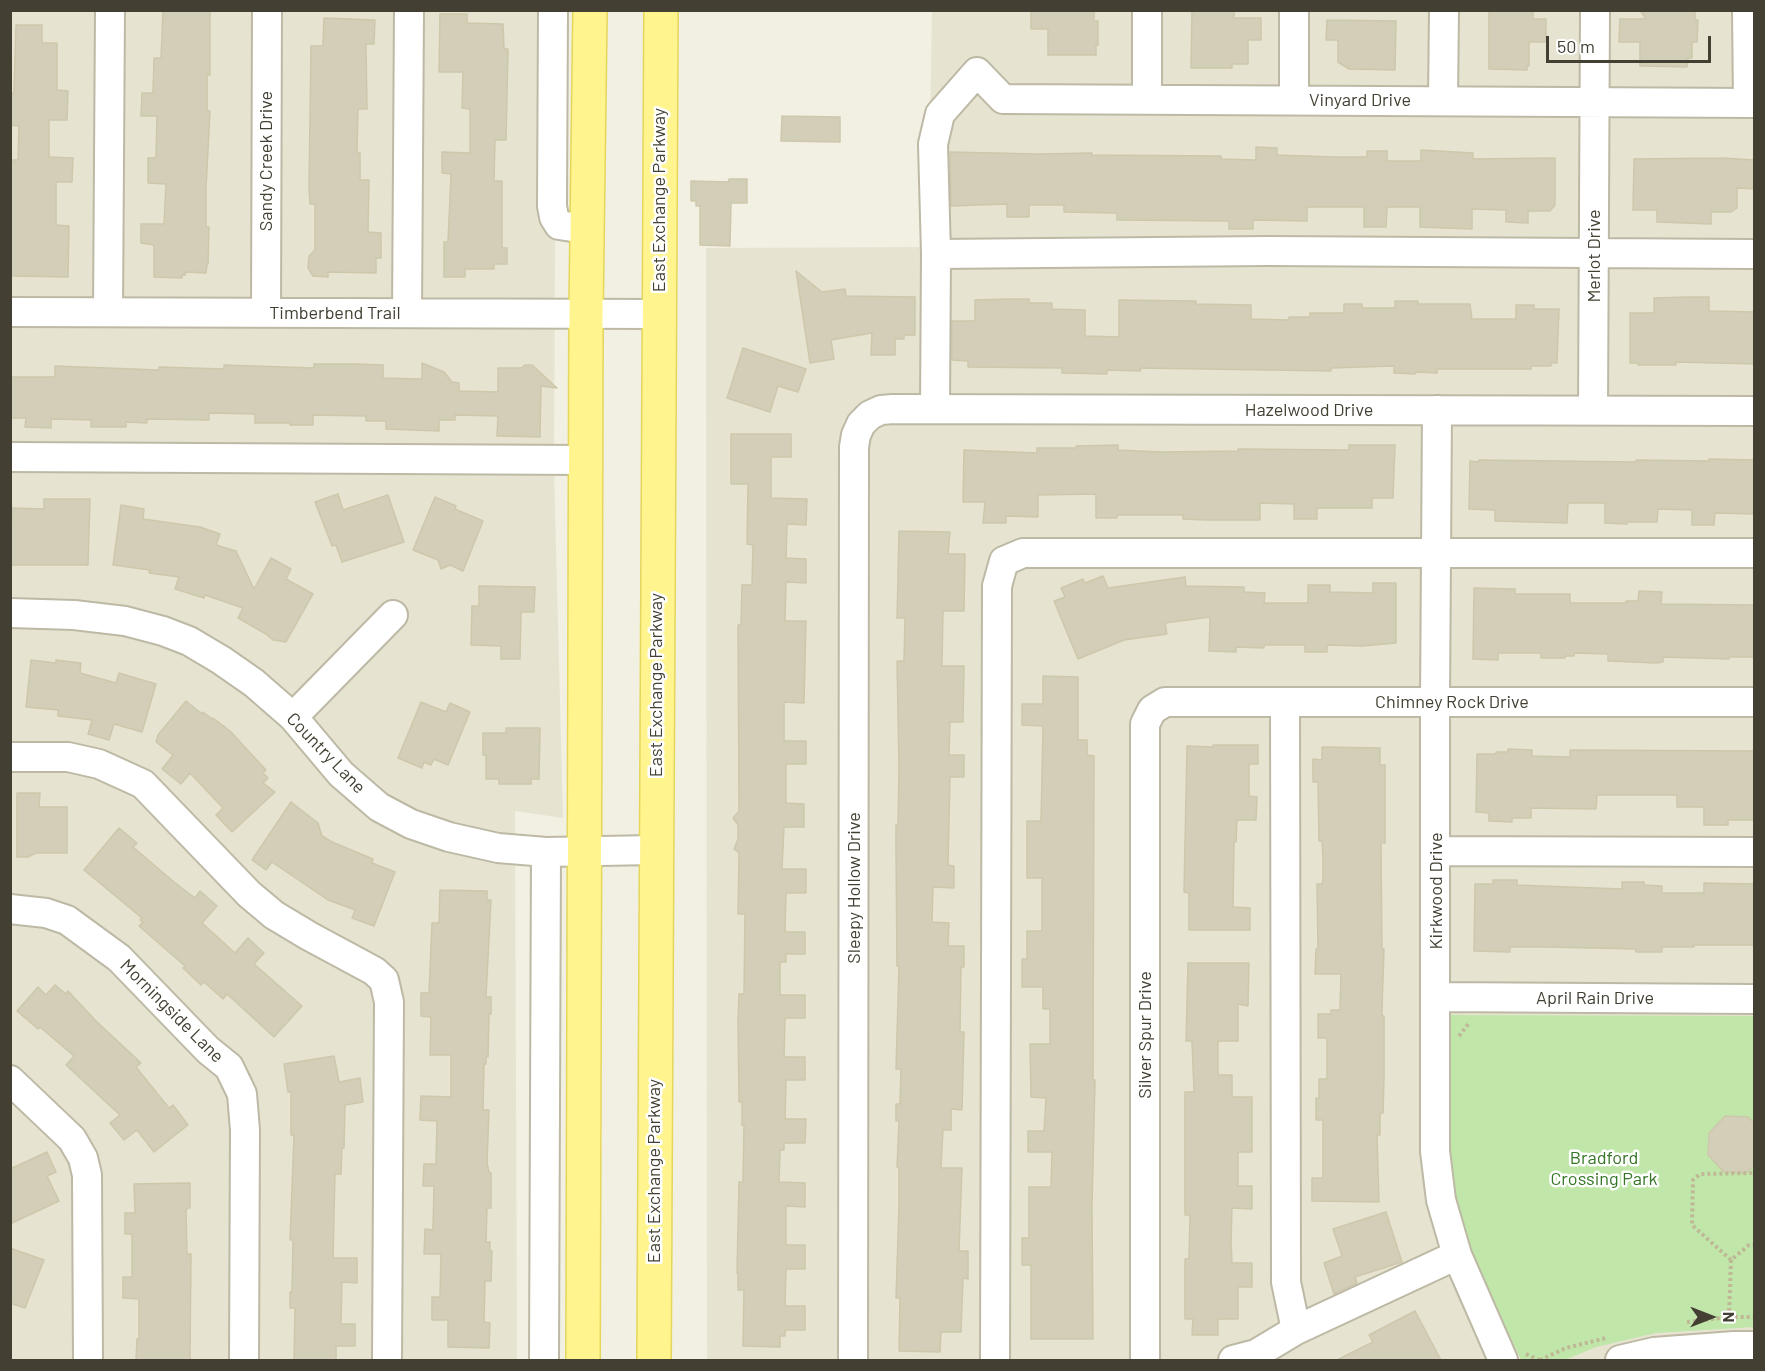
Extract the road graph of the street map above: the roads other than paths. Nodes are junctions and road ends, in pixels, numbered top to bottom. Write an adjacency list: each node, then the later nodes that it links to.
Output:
1 (110, 10): 22 (street)
2 (267, 10): 23 (street, Sandy Creek Drive)
3 (409, 10): 24 (street)
4 (553, 10): 17 (street)
5 (590, 10): 17 (main road)
6 (661, 10): 26 (main road, East Exchange Parkway)
7 (1147, 10): 12 (street)
8 (1294, 10): 13 (street)
9 (1444, 10): 14 (street)
10 (1595, 10): 15 (street, Merlot Drive)
11 (1747, 10): 16 (street)
12 (1147, 100): 13 (street, Vinyard Drive); 18 (street, Vinyard Drive)
13 (1294, 100): 14 (street, Vinyard Drive)
14 (1443, 100): 15 (street, Vinyard Drive)
15 (1596, 102): 16 (street, Vinyard Drive); 19 (street, Merlot Drive)
16 (1751, 103)
17 (587, 226): 25 (main road)
18 (936, 254): 19 (street); 27 (street)
19 (1594, 254): 20 (street); 29 (street, Merlot Drive)
20 (1755, 254)
21 (10, 312): 22 (street, Timberbend Trail)
22 (108, 312): 23 (street, Timberbend Trail)
23 (266, 312): 24 (street, Timberbend Trail)
24 (407, 313): 25 (street, Timberbend Trail)
25 (586, 313): 26 (street, Timberbend Trail); 33 (main road)
26 (659, 314): 44 (main road, East Exchange Parkway)
27 (934, 409): 28 (street, Hazelwood Drive); 31 (street, Hazelwood Drive)
28 (1437, 410): 29 (street, Hazelwood Drive); 34 (street, Kirkwood Drive)
29 (1593, 410): 30 (street, Hazelwood Drive)
30 (1755, 411)
31 (866, 418): 63 (street, Sleepy Hollow Drive)
32 (10, 457): 33 (street)
33 (585, 460): 47 (main road)
34 (1436, 553): 35 (street); 39 (street, Kirkwood Drive); 64 (street)
35 (1755, 553)
36 (10, 614): 42 (street, Country Lane)
37 (393, 615): 42 (street)
38 (1285, 702): 39 (street, Chimney Rock Drive); 41 (street, Chimney Rock Drive); 54 (street)
39 (1435, 702): 40 (street, Chimney Rock Drive); 45 (street, Kirkwood Drive)
40 (1755, 702)
41 (1152, 710): 65 (street, Silver Spur Drive)
42 (293, 717): 46 (street, Country Lane)
43 (10, 757): 59 (street)
44 (655, 850): 47 (street, Country Lane); 62 (main road, East Exchange Parkway)
45 (1435, 851): 48 (street); 50 (street, Kirkwood Drive)
46 (546, 852): 47 (street, Country Lane); 60 (street)
47 (585, 852): 61 (main road)
48 (1755, 852)
49 (10, 909): 58 (street, Morningside Lane)
50 (1436, 997): 51 (street, April Rain Drive); 53 (street, Kirkwood Drive)
51 (1755, 999)
52 (10, 1080): 57 (street)
53 (1456, 1255): 54 (street); 56 (street, Kirkwood Drive)
54 (1296, 1330): 66 (street)
55 (1740, 1351): 67 (street)
56 (1513, 1356)
57 (88, 1360)
58 (244, 1360)
59 (387, 1360)
60 (544, 1360)
61 (583, 1360)
62 (654, 1360)
63 (854, 1360)
64 (995, 1360)
65 (1145, 1360)
66 (1233, 1360)
67 (1620, 1360)

